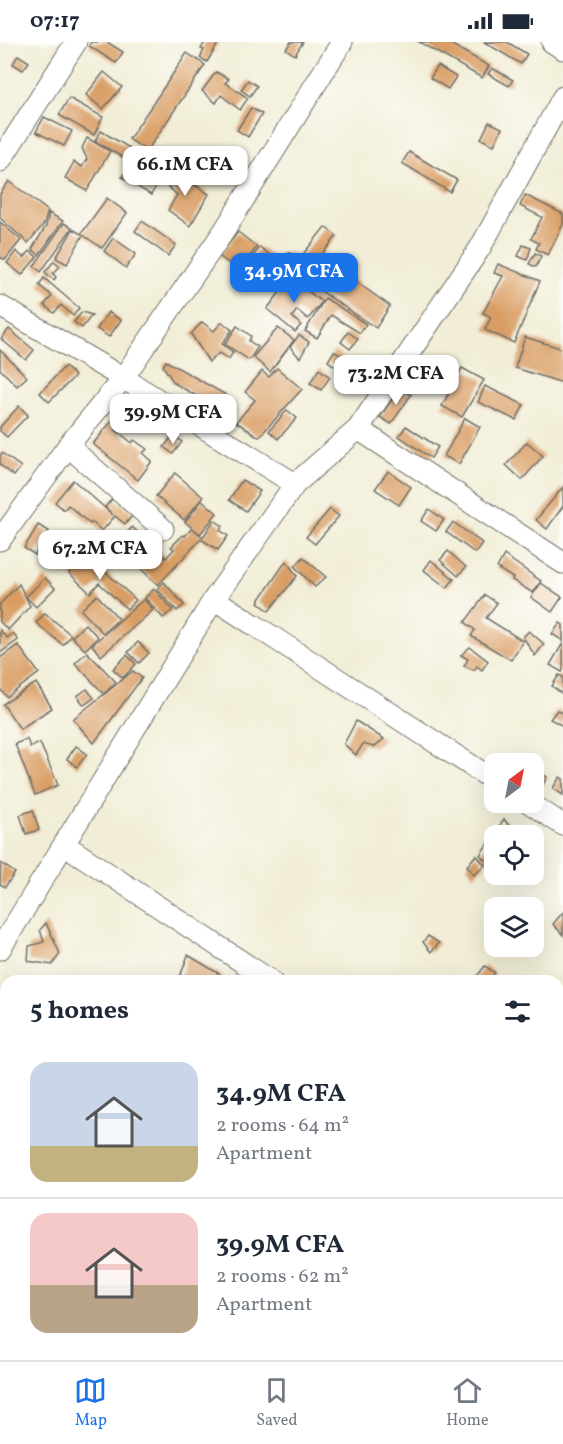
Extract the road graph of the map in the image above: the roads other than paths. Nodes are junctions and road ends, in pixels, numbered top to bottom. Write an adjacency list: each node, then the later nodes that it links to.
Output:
1 (76, 42): 6 (street)
2 (342, 42): 8 (street)
3 (552, 42): 4 (street)
4 (563, 49)
5 (563, 97): 9 (street)
6 (0, 161)
7 (0, 306): 8 (street)
8 (123, 378): 10 (street); 11 (street)
9 (358, 429): 11 (street); 14 (street)
10 (68, 446): 12 (street); 13 (street)
11 (295, 484): 15 (street)
12 (163, 529)
13 (0, 540)
14 (563, 562)
15 (214, 599): 16 (street); 19 (street)
16 (484, 774)
17 (544, 813): 18 (street)
18 (563, 825)
19 (65, 845): 20 (street); 21 (street)
20 (0, 949)
21 (262, 975)

